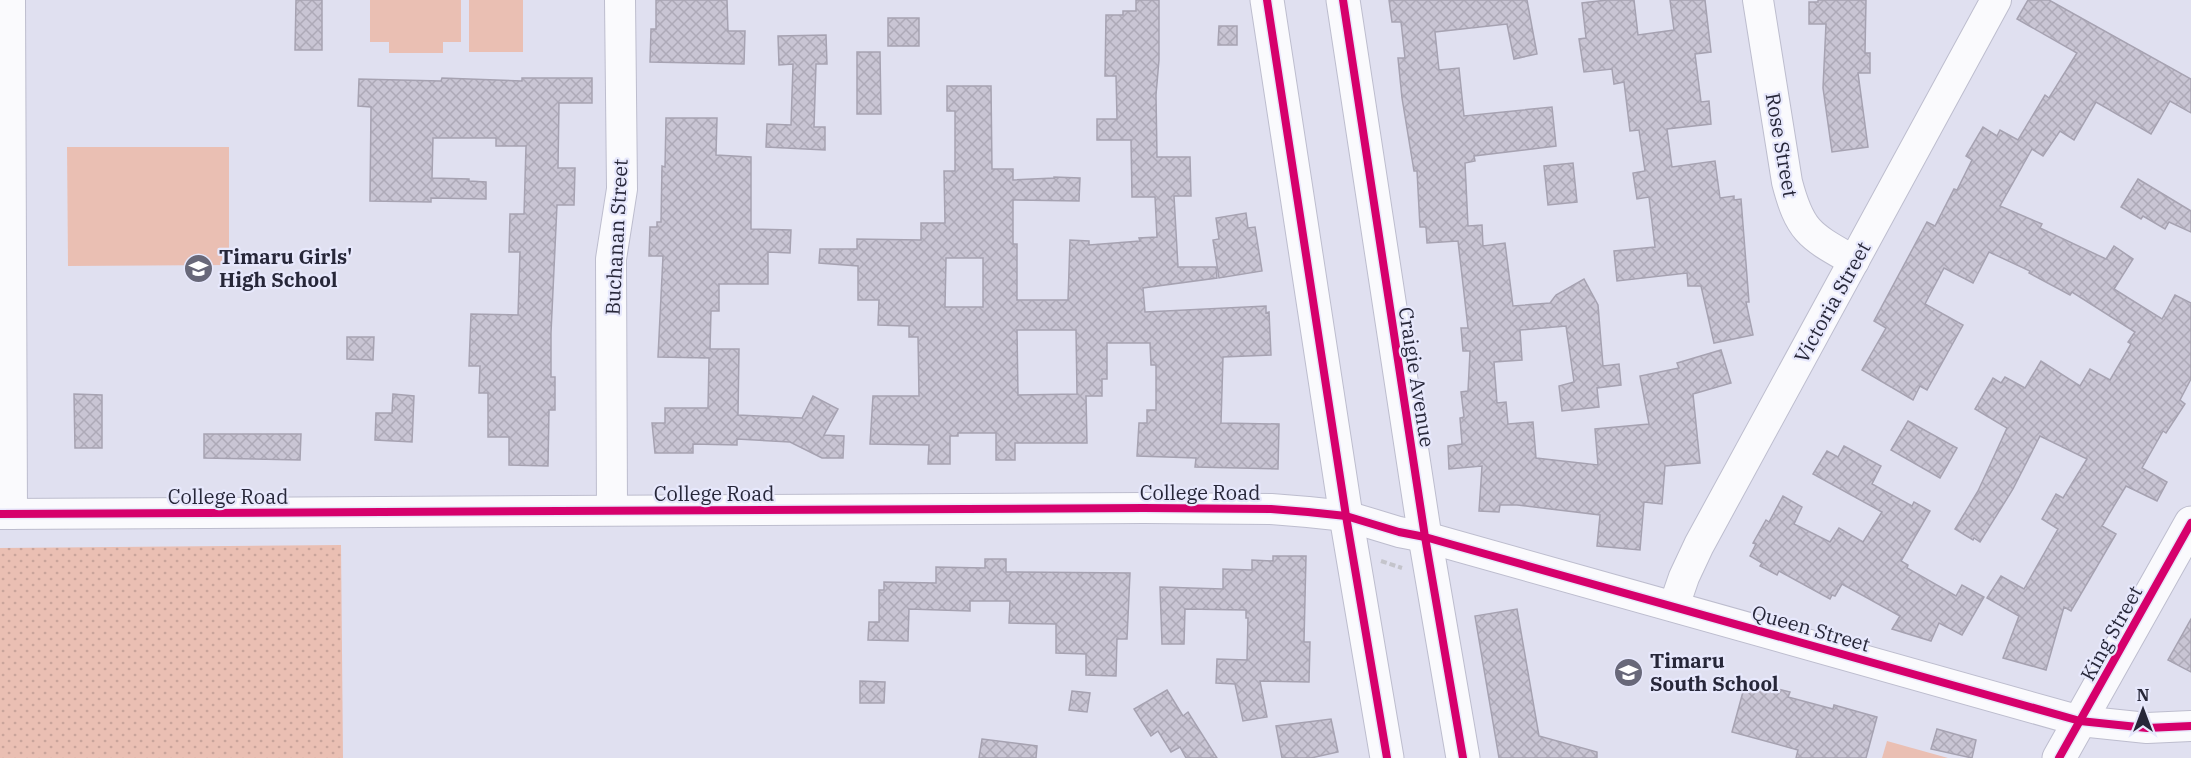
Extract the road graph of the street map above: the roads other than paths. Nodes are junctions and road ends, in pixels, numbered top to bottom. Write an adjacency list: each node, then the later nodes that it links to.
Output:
1 (10, 0): 9 (street)
2 (621, 0): 8 (street, Buchanan Street)
3 (1267, 0): 10 (main road)
4 (1343, 0): 12 (main road, Craigie Avenue)
5 (1758, 0): 7 (street, Rose Street)
6 (1996, 0): 7 (street, Victoria Street)
7 (1854, 261): 13 (street, Victoria Street)
8 (612, 510): 9 (street, College Road); 10 (street, College Road)
9 (6, 514)
10 (1346, 516): 12 (street, College Road); 16 (main road)
11 (2191, 523): 14 (main road, King Street)
12 (1425, 537): 13 (street, Queen Street); 17 (main road, Craigie Avenue)
13 (1674, 606): 14 (street, Queen Street)
14 (2080, 721): 15 (street, Queen Street); 18 (main road, King Street)
15 (2191, 726)
16 (1387, 758)
17 (1463, 758)
18 (2059, 758)

